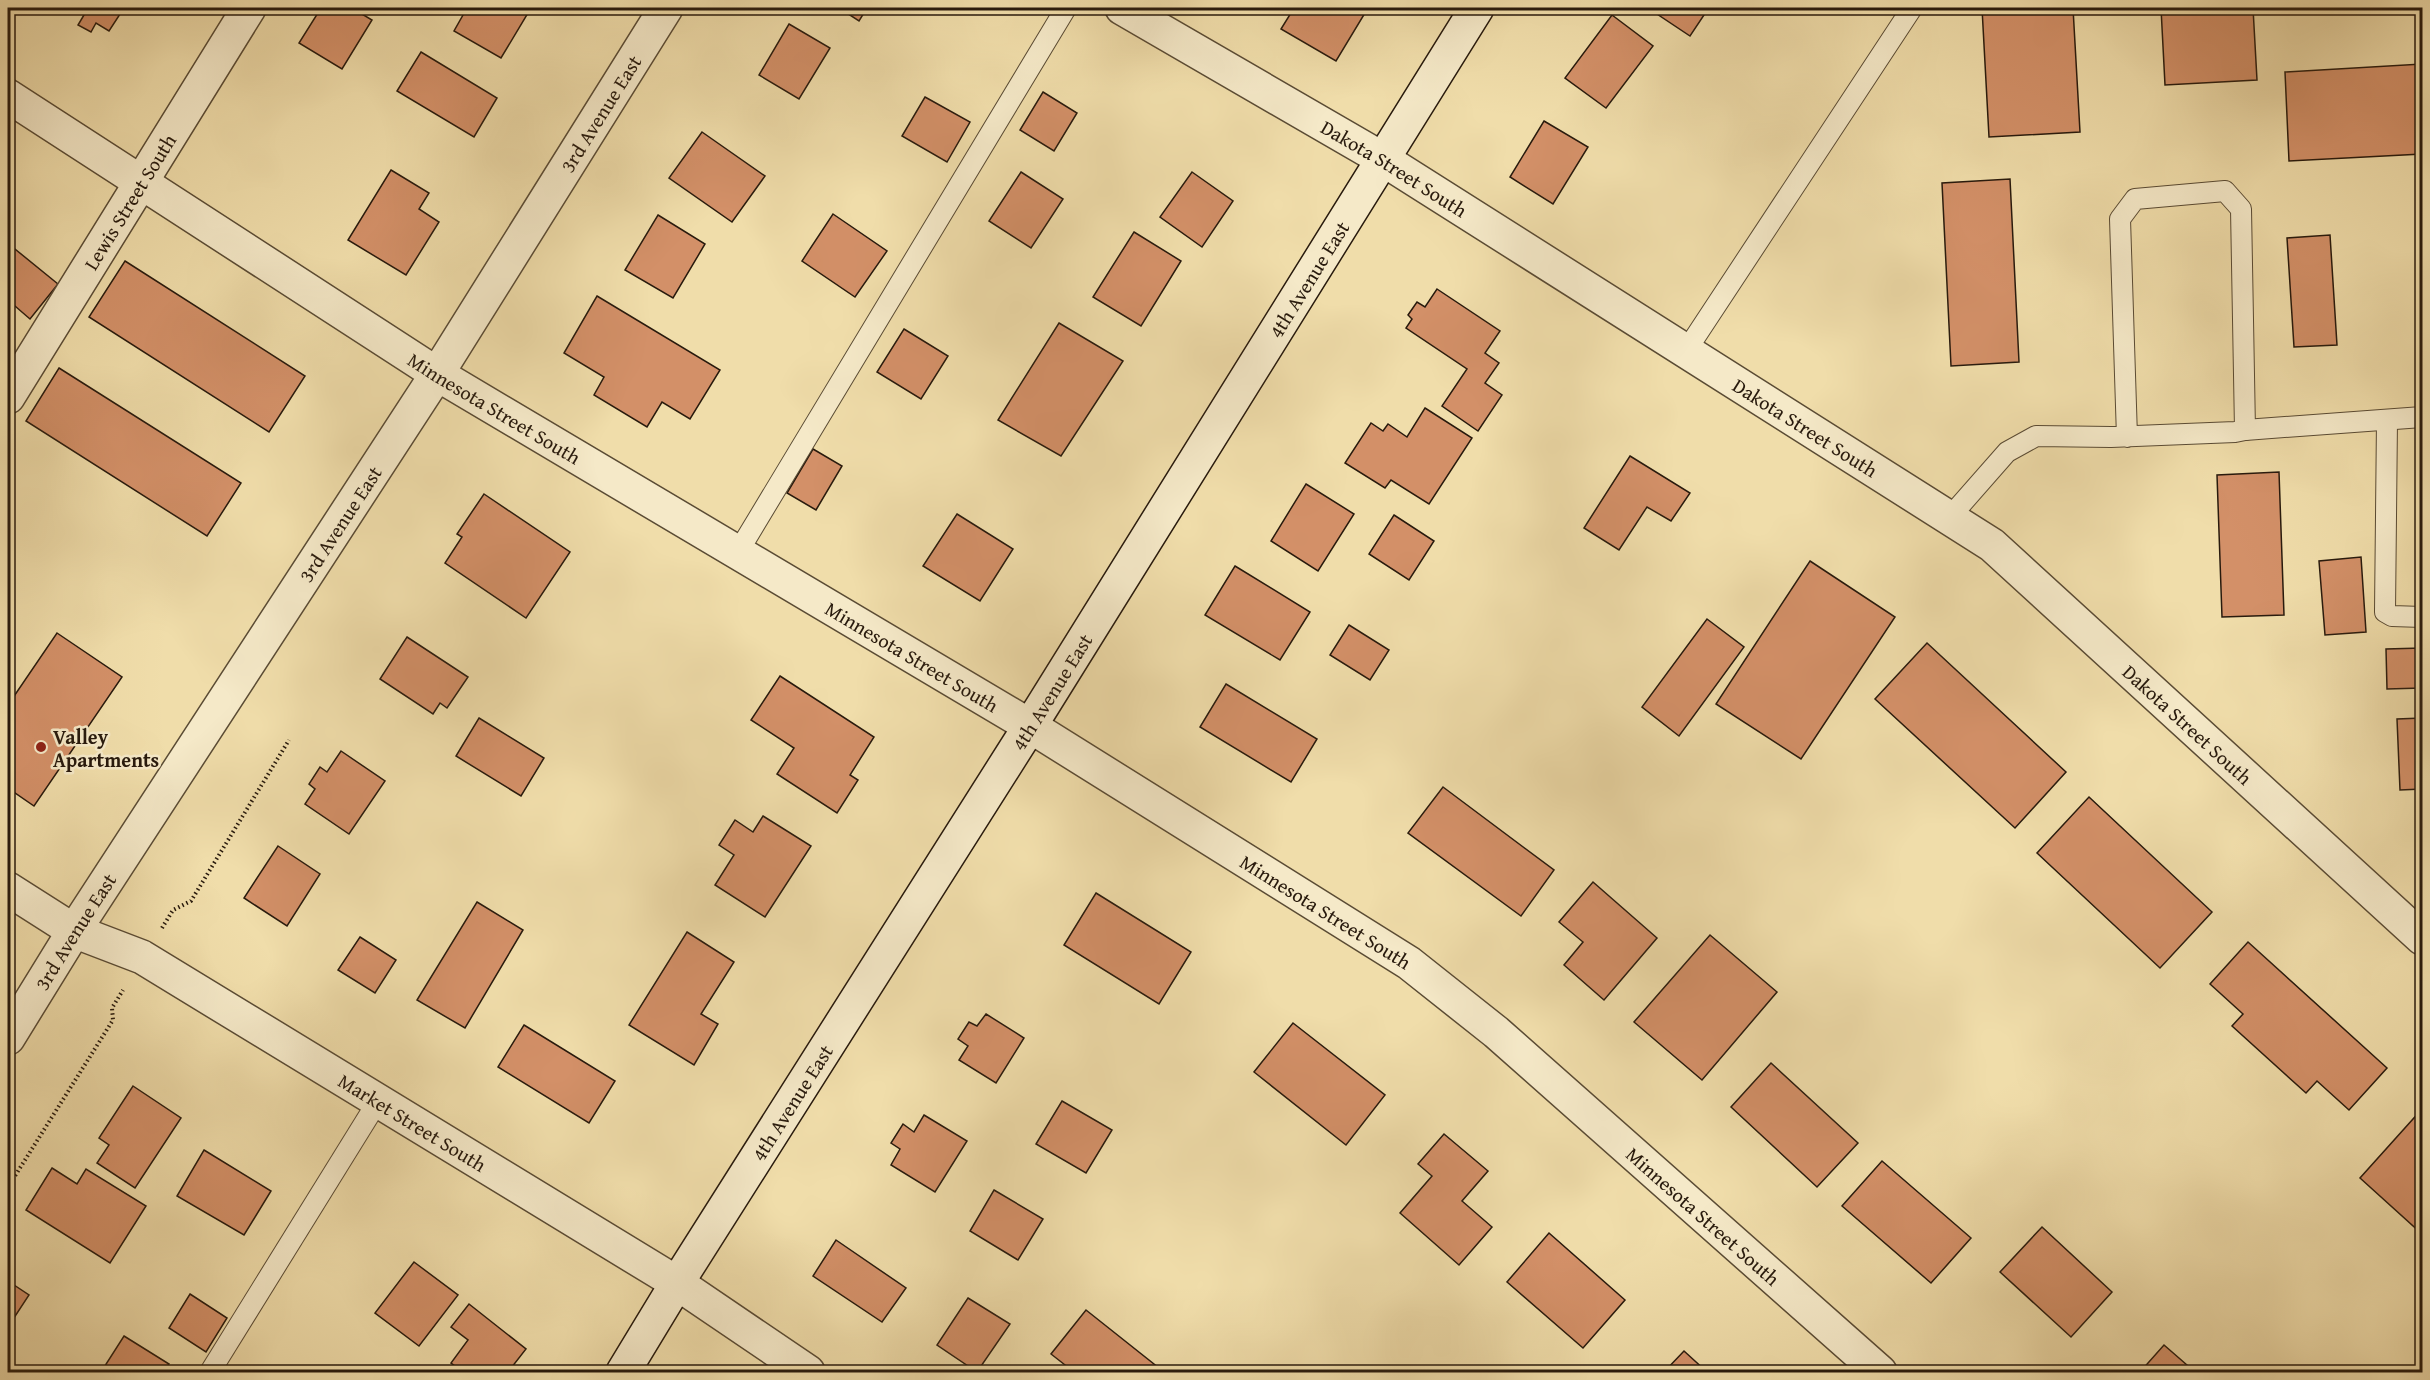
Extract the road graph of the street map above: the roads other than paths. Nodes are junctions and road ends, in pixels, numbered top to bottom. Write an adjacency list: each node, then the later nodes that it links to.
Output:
1 (249, 8): 9 (street, Lewis Street South)
2 (666, 8): 11 (street, 3rd Avenue East)
3 (1066, 8): 18 (lane)
4 (1122, 8): 8 (street, Dakota Street South)
5 (1477, 8): 8 (street, 4th Avenue East)
6 (1912, 8): 10 (lane)
7 (8, 96): 9 (street, Minnesota Street South)
8 (1381, 158): 10 (street, Dakota Street South); 20 (street, 4th Avenue East)
9 (140, 182): 11 (street, Minnesota Street South); 12 (street, Lewis Street South)
10 (1686, 351): 17 (street, Dakota Street South)
11 (437, 374): 18 (street, Minnesota Street South); 22 (street, 3rd Avenue East)
12 (8, 397)
13 (2422, 417): 14 (lane)
14 (2387, 420): 15 (lane); 19 (lane)
15 (2245, 430): 16 (lane); 16 (lane)
16 (2127, 437): 17 (lane)
17 (1949, 518): 23 (street, Dakota Street South)
18 (738, 552): 20 (street, Minnesota Street South)
19 (2422, 617)
20 (1030, 726): 26 (street, 4th Avenue East); 30 (street, Minnesota Street South)
21 (8, 889): 22 (street, Market Street South)
22 (74, 931): 24 (street, 3rd Avenue East); 25 (street, Market Street South)
23 (2422, 938)
24 (8, 1038)
25 (378, 1101): 26 (street, Market Street South); 27 (lane)
26 (677, 1283): 28 (street, 4th Avenue East); 29 (street, Market Street South)
27 (210, 1372)
28 (623, 1372)
29 (808, 1372)
30 (1880, 1372)

